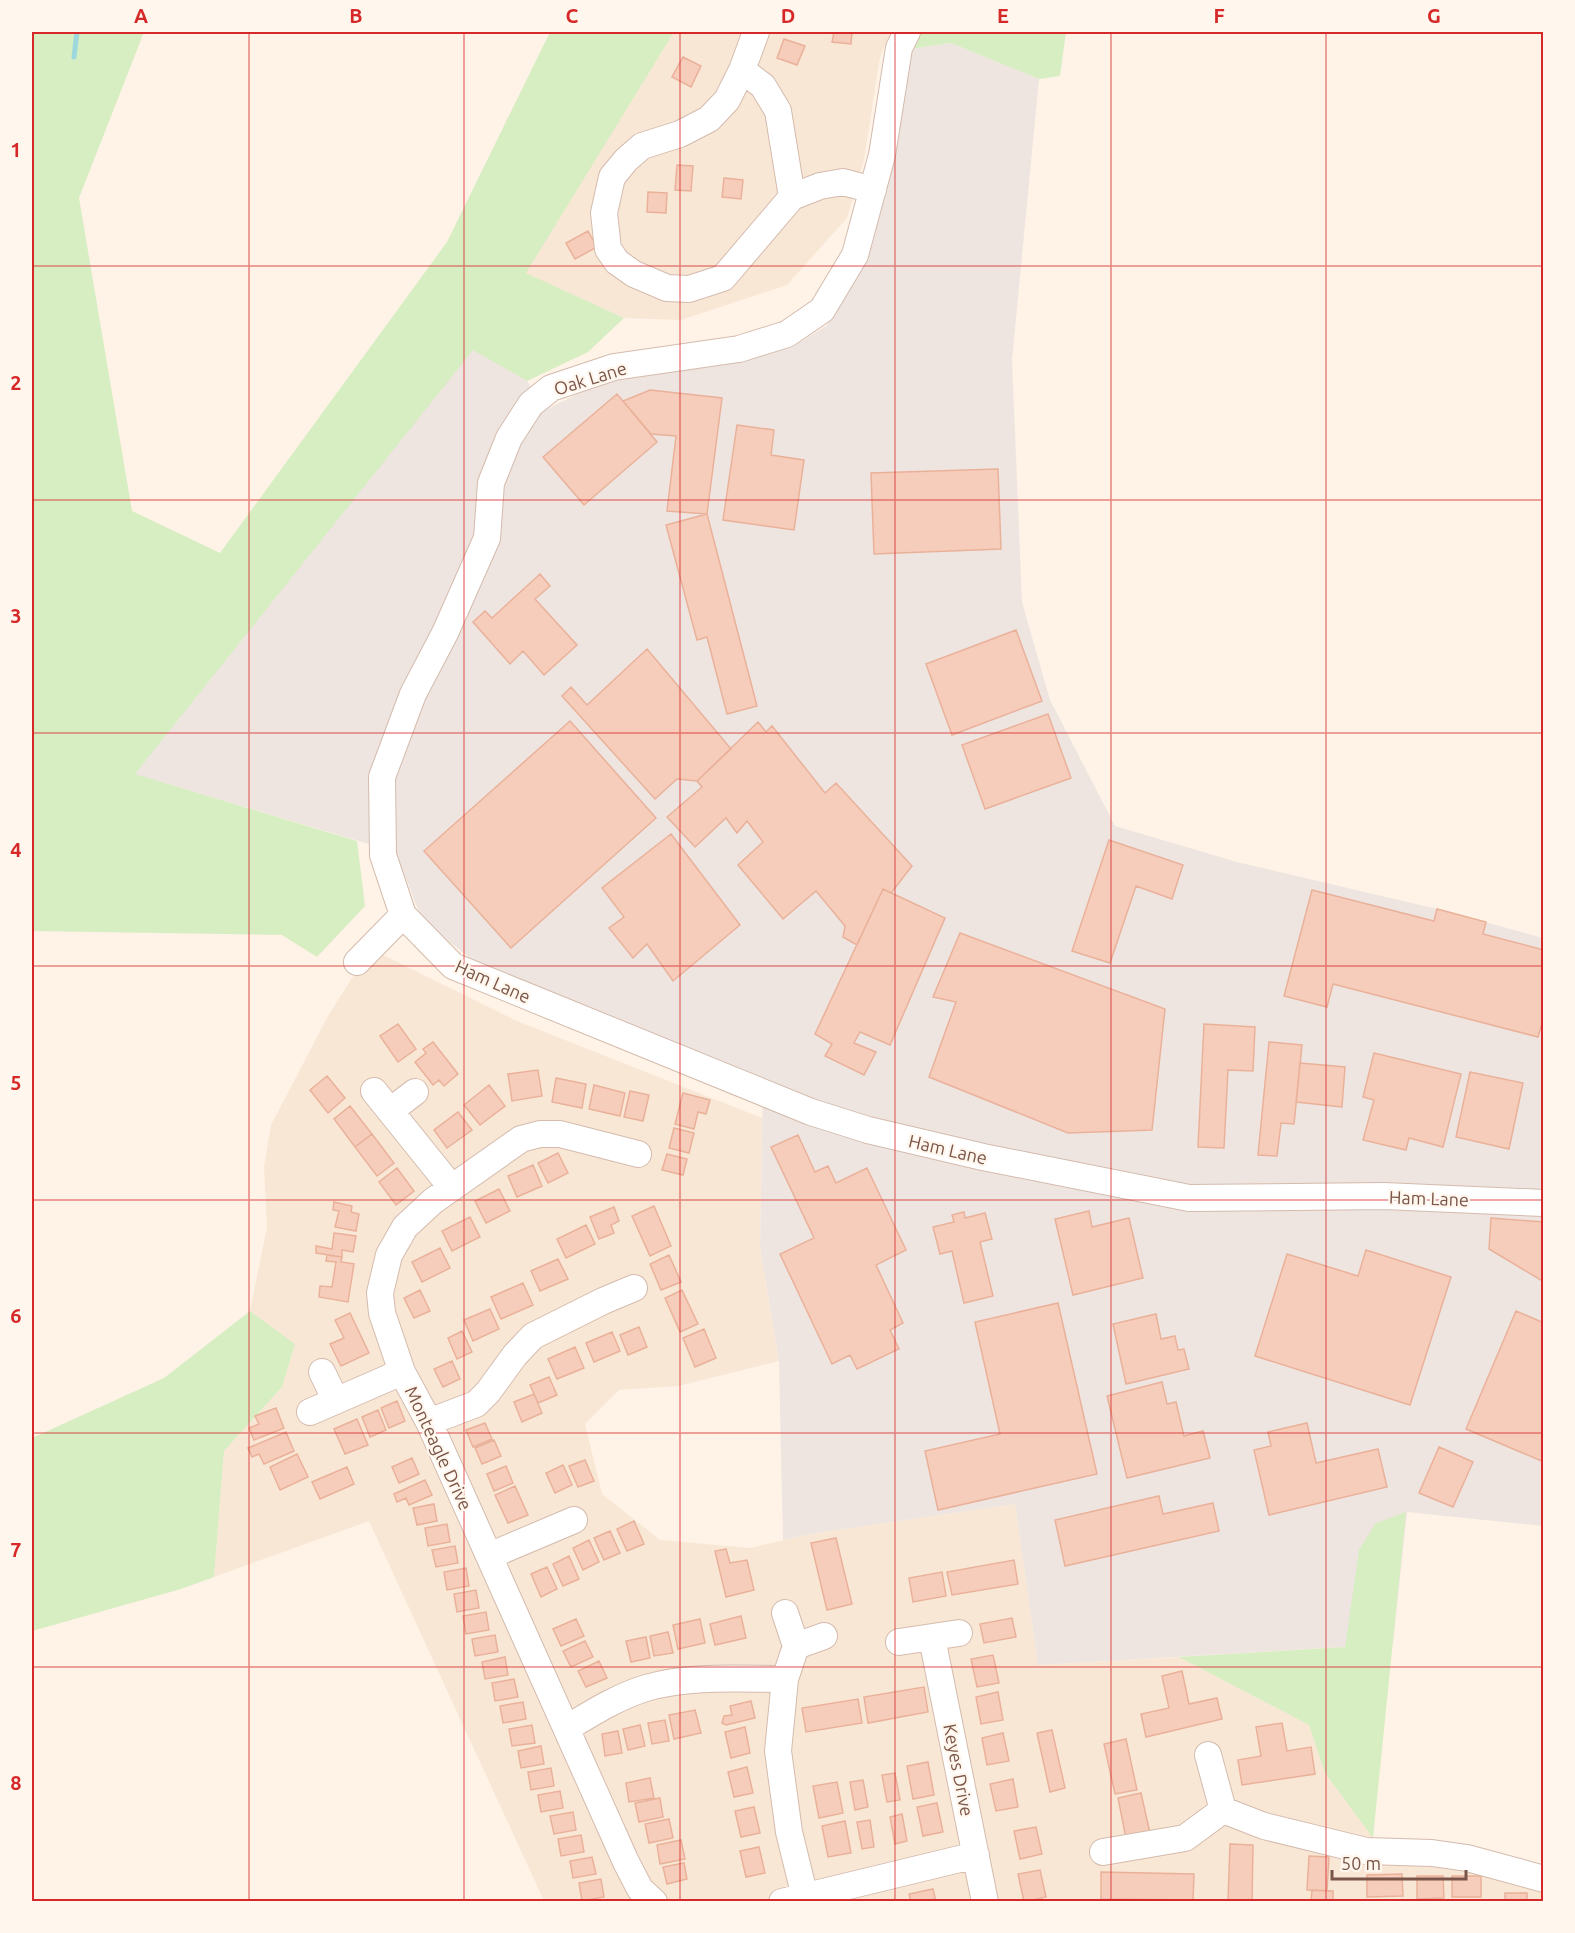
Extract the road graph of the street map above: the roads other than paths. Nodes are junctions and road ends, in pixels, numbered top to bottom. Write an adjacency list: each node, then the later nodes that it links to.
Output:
1 (756, 32): 3 (street)
2 (907, 32): 4 (street, Oak Lane)
3 (742, 70): 5 (street); 5 (street)
4 (873, 190): 5 (street); 6 (street, Oak Lane)
5 (792, 197)
6 (403, 915): 7 (street); 13 (street, Ham Lane)
7 (357, 962)
8 (374, 1091): 10 (street)
9 (415, 1092): 10 (street)
10 (390, 1111): 12 (street)
11 (638, 1154): 12 (street, Monteagle Drive)
12 (452, 1188): 16 (street, Monteagle Drive)
13 (1544, 1203)
14 (634, 1288): 19 (street)
15 (322, 1372): 17 (street)
16 (402, 1372): 17 (street); 19 (street, Monteagle Drive)
17 (336, 1401): 18 (street)
18 (310, 1412)
19 (429, 1422): 21 (street, Monteagle Drive)
20 (574, 1520): 21 (street)
21 (489, 1556): 29 (street, Monteagle Drive)
22 (785, 1613): 27 (street)
23 (958, 1633): 25 (street)
24 (824, 1636): 27 (street)
25 (932, 1638): 26 (street); 33 (street, Keyes Drive)
26 (899, 1642)
27 (796, 1646): 28 (street)
28 (785, 1679): 29 (street); 35 (street)
29 (567, 1728): 36 (street, Monteagle Drive)
30 (1208, 1755): 31 (street)
31 (1223, 1810): 32 (street); 34 (street)
32 (1103, 1852)
33 (976, 1855): 35 (street); 37 (street, Keyes Drive)
34 (1544, 1878)
35 (794, 1899)
36 (654, 1902)
37 (985, 1902)

